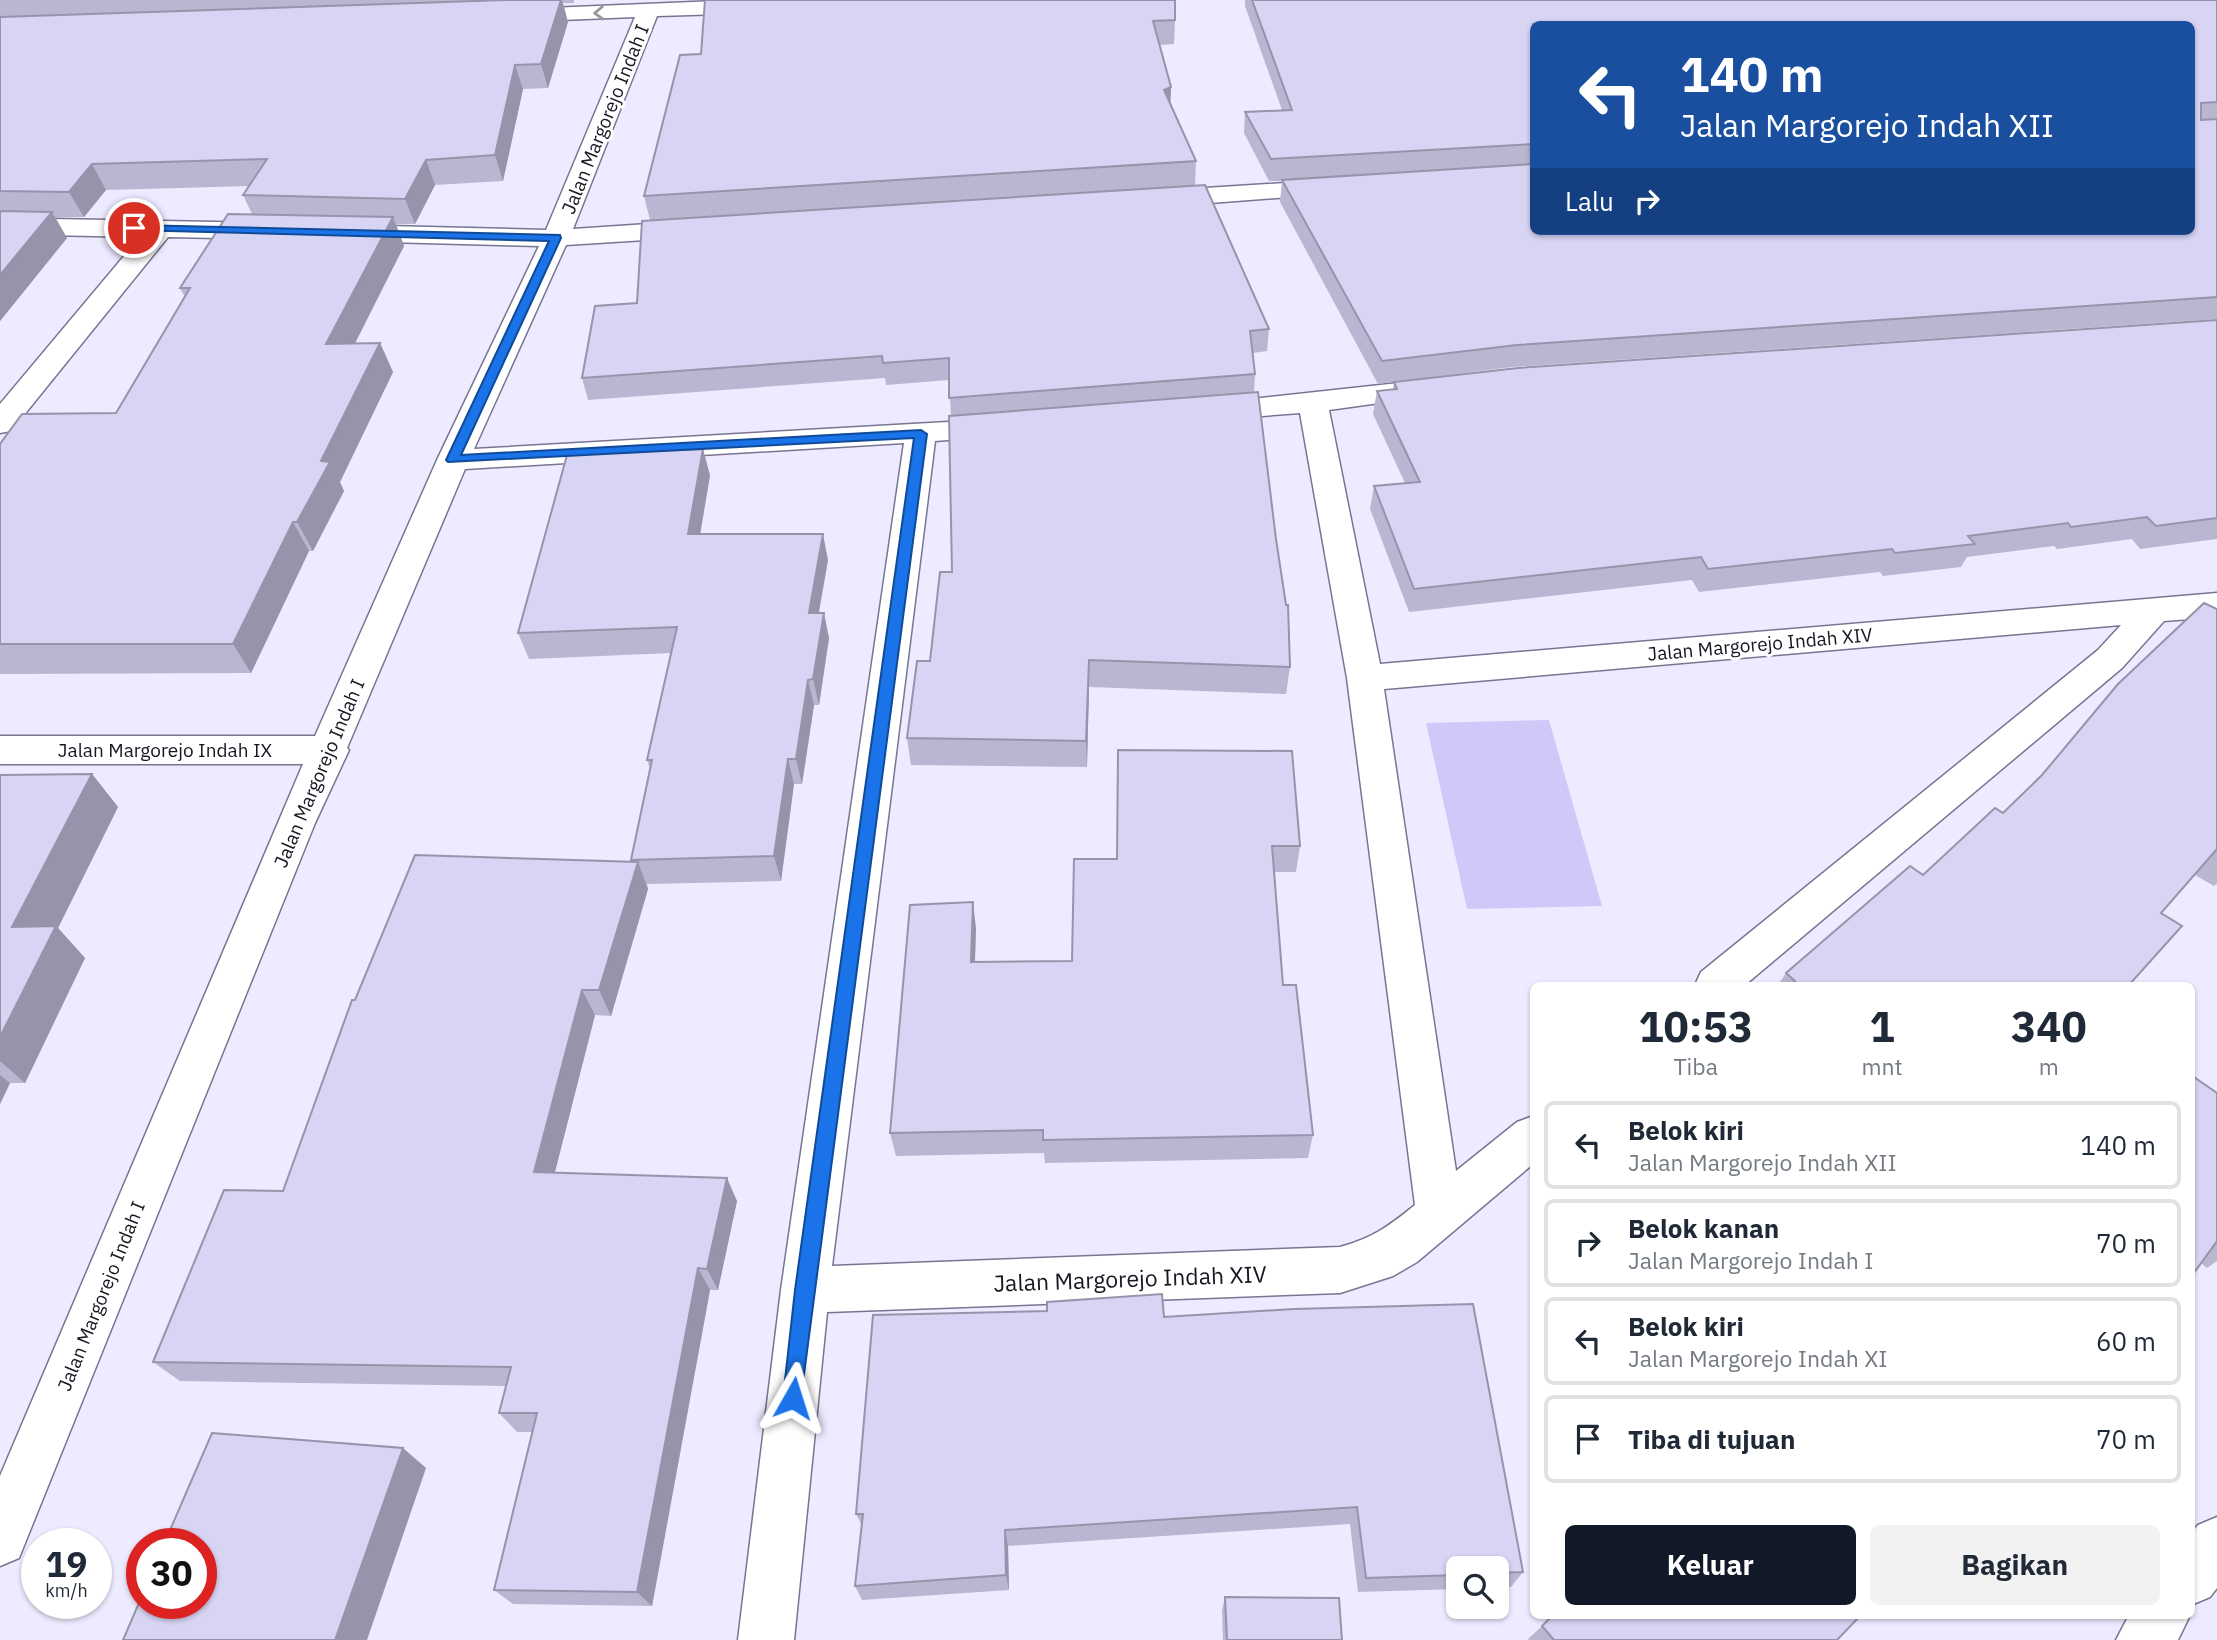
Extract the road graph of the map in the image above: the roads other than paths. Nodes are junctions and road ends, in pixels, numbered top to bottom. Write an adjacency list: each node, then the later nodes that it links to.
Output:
1 (651, 4): 2 (street); 3 (street, one-way to 3); 11 (street, Jalan Margorejo Indah I)
2 (781, 5)
3 (484, 16)
4 (1352, 187): 5 (street)
5 (1128, 201)
6 (0, 226): 8 (street)
7 (723, 227): 11 (street)
8 (161, 228): 9 (street); 15 (street)
9 (294, 232)
10 (321, 233): 11 (street)
11 (556, 238): 18 (street, Jalan Margorejo Indah I)
12 (1459, 385): 13 (street)
13 (1313, 403): 14 (street); 21 (street)
14 (1178, 414)
15 (0, 424)
16 (1029, 426): 17 (street)
17 (921, 434): 18 (street); 27 (street)
18 (453, 460): 23 (street, Jalan Margorejo Indah I)
19 (2155, 610): 20 (street, Jalan Margorejo Indah XIV); 21 (street, Jalan Margorejo Indah XIV); 24 (street)
20 (2210, 610)
21 (1365, 678): 26 (street)
22 (0, 750): 23 (street, Jalan Margorejo Indah IX)
23 (330, 750): 28 (street, Jalan Margorejo Indah I)
24 (1720, 982)
25 (1530, 1138): 26 (street, Jalan Margorejo Indah XIV)
26 (1438, 1214): 27 (street, Jalan Margorejo Indah XIV)
27 (805, 1290): 32 (street)
28 (0, 1539)
29 (2217, 1544): 30 (street)
30 (2195, 1573)
31 (2160, 1619): 33 (street)
32 (766, 1640)
33 (2144, 1640)

